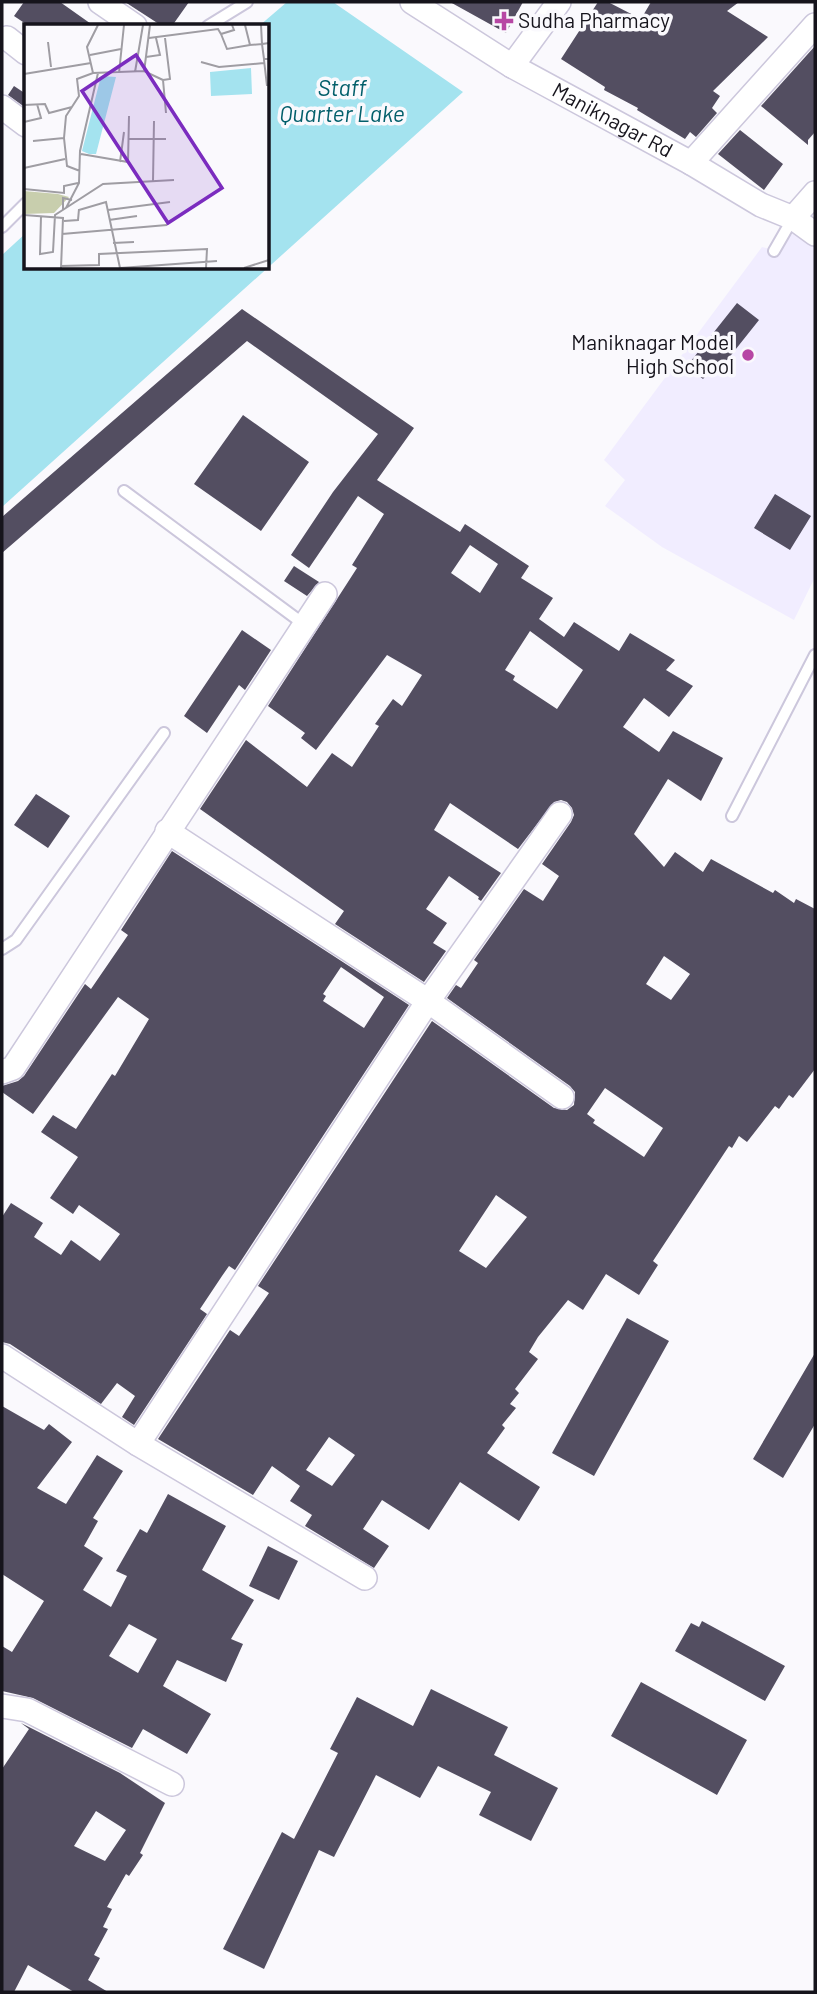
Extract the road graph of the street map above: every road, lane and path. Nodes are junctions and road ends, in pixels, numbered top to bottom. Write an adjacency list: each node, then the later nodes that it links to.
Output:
1 (100, 2): 5 (street)
2 (247, 2): 6 (lane)
3 (412, 2): 10 (street, Maniknagar Rd)
4 (559, 2): 10 (street)
5 (132, 24)
6 (211, 24)
7 (815, 25): 13 (street)
8 (7, 38): 9 (street)
9 (24, 51)
10 (512, 66): 13 (street, Maniknagar Rd)
11 (2, 107): 12 (street)
12 (24, 124)
13 (691, 163): 16 (street, Maniknagar Rd)
14 (815, 193): 16 (street)
15 (24, 205): 17 (lane)
16 (793, 218): 18 (street, Maniknagar Rd); 19 (lane)
17 (2, 227)
18 (815, 234)
19 (774, 251)
20 (124, 491): 22 (lane)
21 (325, 594): 22 (street)
22 (304, 625): 27 (street)
23 (815, 655): 26 (lane)
24 (164, 733): 28 (lane)
25 (560, 814): 29 (street)
26 (732, 816)
27 (167, 831): 29 (street); 30 (street)
28 (2, 949)
29 (428, 1000): 31 (street); 33 (street)
30 (2, 1072)
31 (562, 1097)
32 (2, 1356): 33 (street)
33 (138, 1444): 34 (street)
34 (365, 1578)
35 (2, 1706): 36 (street)
36 (172, 1784)

